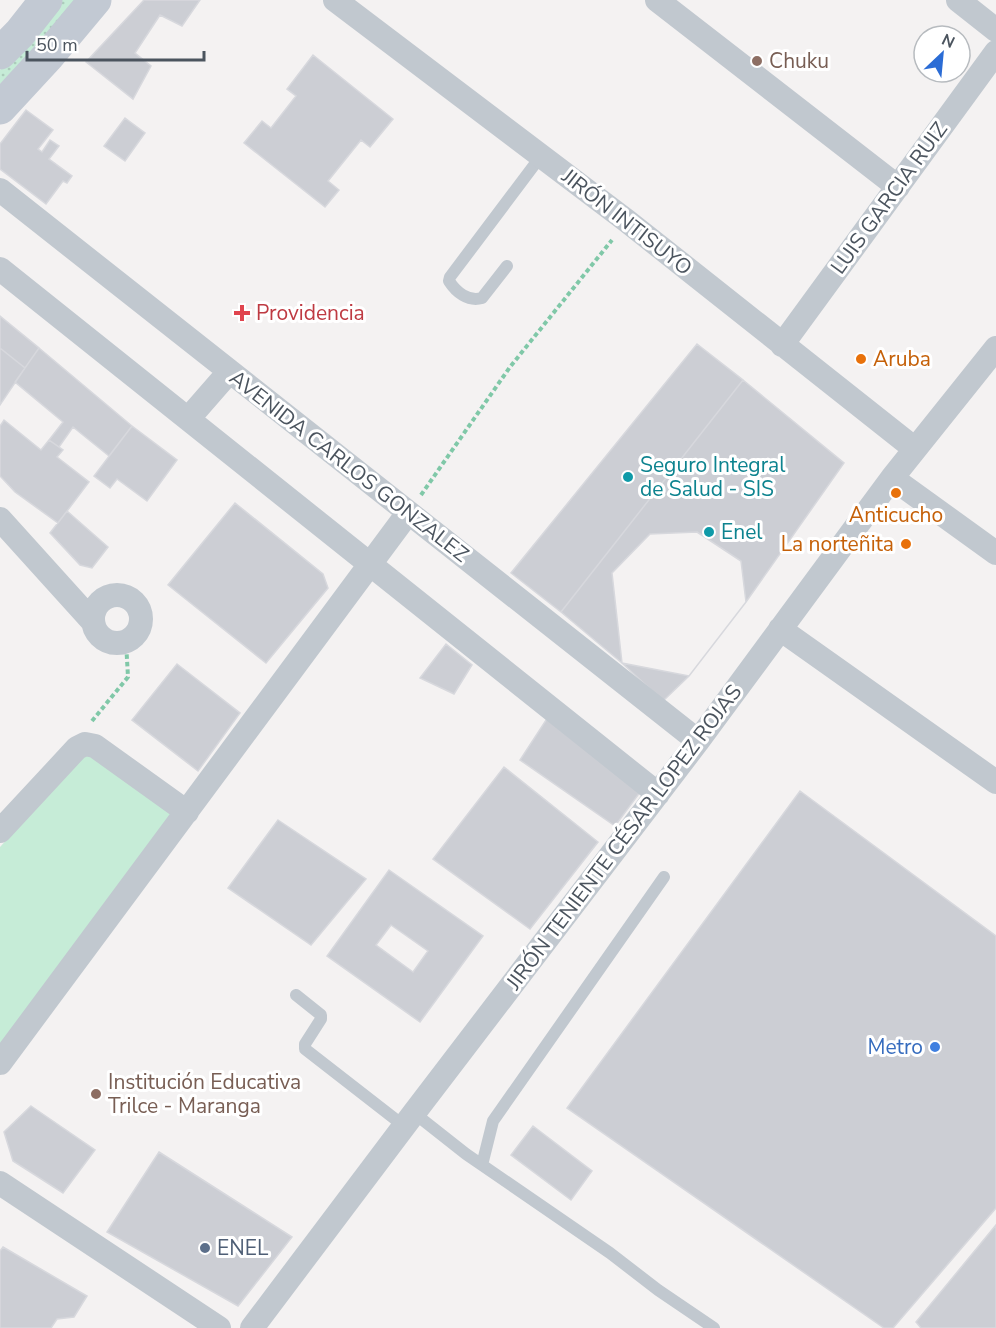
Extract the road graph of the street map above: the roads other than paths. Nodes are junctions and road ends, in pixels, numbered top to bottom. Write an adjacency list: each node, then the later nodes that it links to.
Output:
1 (46, 0): 8 (street)
2 (95, 0): 9 (street)
3 (335, 0): 10 (street, JIRÓN INTISUYO)
4 (657, 0): 11 (street)
5 (958, 0): 6 (street)
6 (996, 30)
7 (996, 52): 11 (street, LUIS GARCIA RUIZ)
8 (0, 53)
9 (0, 108)
10 (541, 156): 13 (lane); 15 (street, JIRÓN INTISUYO)
11 (898, 187): 15 (street, LUIS GARCIA RUIZ)
12 (0, 190): 17 (street, AVENIDA CARLOS GONZALEZ)
13 (507, 266)
14 (0, 269): 18 (street)
15 (782, 345): 19 (street, JIRÓN INTISUYO)
16 (996, 348): 19 (street, JIRÓN TENIENTE CÉSAR LOPEZ ROJAS)
17 (229, 372): 18 (street); 21 (street, AVENIDA CARLOS GONZALEZ)
18 (188, 419): 24 (street)
19 (915, 449): 20 (street, JIRÓN TENIENTE CÉSAR LOPEZ ROJAS)
20 (892, 478): 23 (street); 26 (street, JIRÓN TENIENTE CÉSAR LOPEZ ROJAS)
21 (408, 513): 24 (street); 27 (street, AVENIDA CARLOS GONZALEZ)
22 (0, 519): 25 (street)
23 (996, 553)
24 (370, 565): 29 (street); 30 (street)
25 (91, 610): 25 (street)
26 (780, 629): 27 (street, JIRÓN TENIENTE CÉSAR LOPEZ ROJAS); 28 (street)
27 (698, 741): 29 (street, JIRÓN TENIENTE CÉSAR LOPEZ ROJAS)
28 (996, 782)
29 (658, 794): 35 (street, JIRÓN TENIENTE CÉSAR LOPEZ ROJAS)
30 (187, 812): 31 (street); 34 (street)
31 (0, 831)
32 (664, 877): 36 (lane)
33 (296, 995): 35 (lane)
34 (0, 1064)
35 (409, 1120): 36 (lane); 39 (street, JIRÓN TENIENTE CÉSAR LOPEZ ROJAS)
36 (482, 1165): 40 (lane)
37 (0, 1184): 38 (street)
38 (219, 1328)
39 (252, 1328)
40 (714, 1328)

